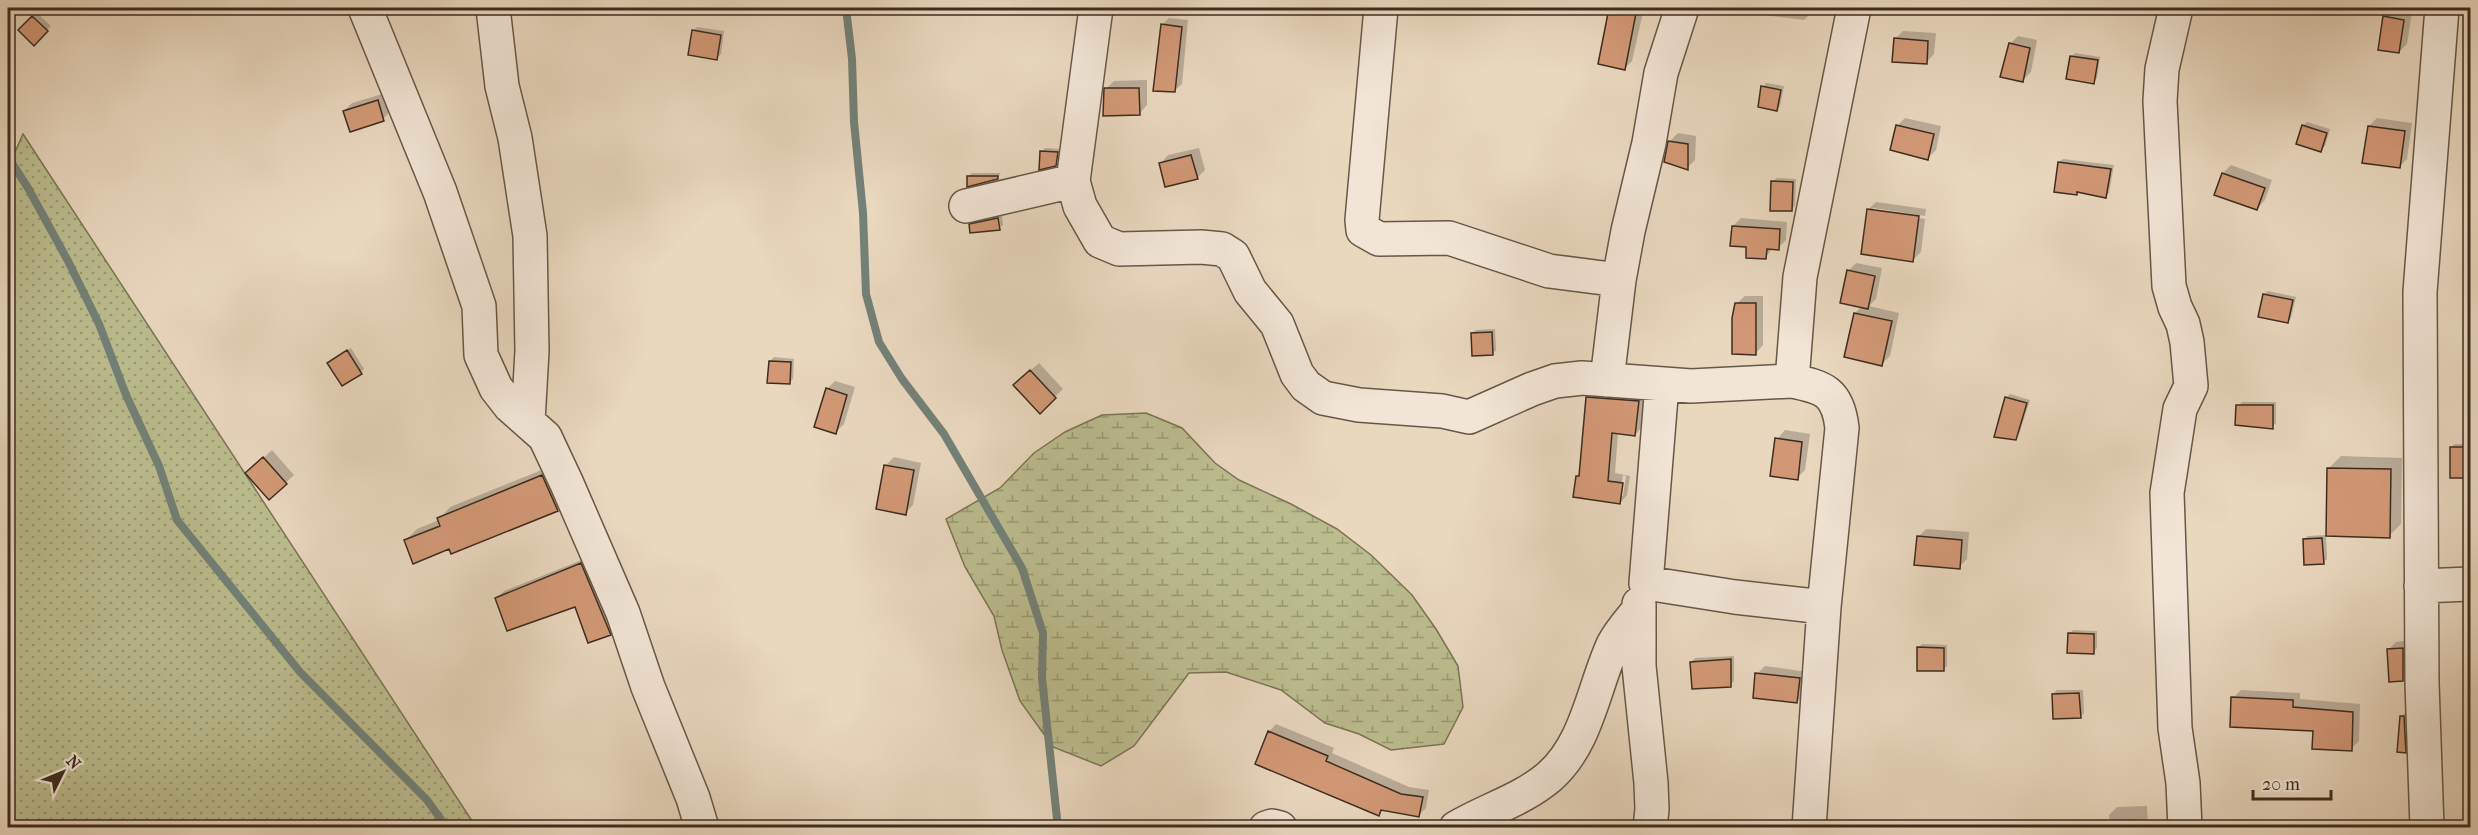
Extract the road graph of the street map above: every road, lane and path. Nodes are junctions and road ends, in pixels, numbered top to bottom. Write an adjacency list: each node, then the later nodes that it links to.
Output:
1 (365, 8): 15 (street)
2 (493, 8): 15 (street)
3 (1096, 8): 9 (street)
4 (1381, 8): 11 (street)
5 (1682, 8): 11 (street)
6 (1854, 8): 13 (street)
7 (2176, 8): 26 (street)
8 (2442, 8): 17 (street)
9 (1073, 181): 10 (street); 12 (street)
10 (966, 206)
11 (1619, 280): 12 (street)
12 (1607, 380): 14 (street)
13 (1792, 381): 14 (street); 19 (street)
14 (1662, 384): 18 (street)
15 (528, 421): 20 (street)
16 (2470, 584): 17 (street)
17 (2421, 586): 27 (street)
18 (1642, 597): 19 (street); 23 (street); 24 (street)
19 (1824, 607): 25 (street)
20 (702, 828)
21 (1266, 828): 22 (street)
22 (1280, 828)
23 (1456, 828)
24 (1650, 828)
25 (1809, 828)
26 (2184, 828)
27 (2427, 828)

